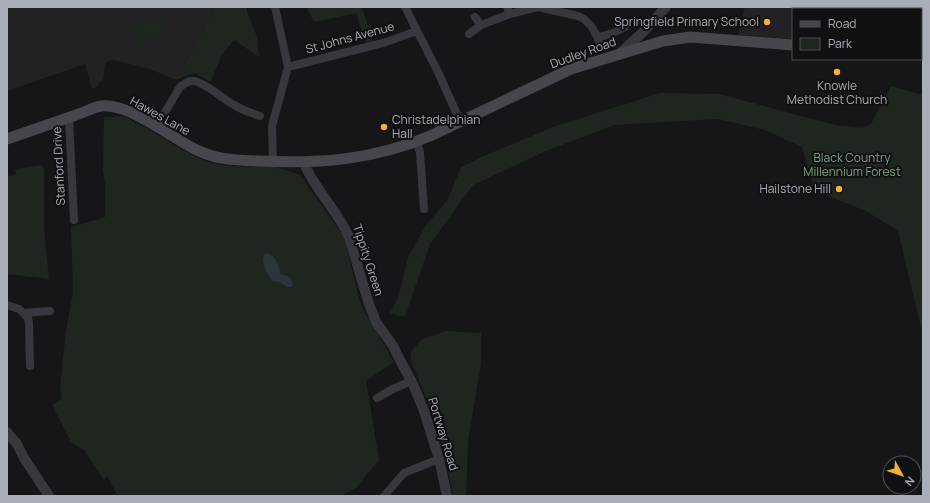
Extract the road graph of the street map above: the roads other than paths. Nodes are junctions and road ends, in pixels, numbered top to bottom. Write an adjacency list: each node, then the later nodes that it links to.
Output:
1 (275, 7): 12 (street)
2 (405, 7): 8 (street)
3 (666, 7): 11 (street)
4 (509, 11): 6 (street); 7 (street)
5 (475, 17): 6 (street)
6 (481, 26): 9 (street)
7 (624, 27)
8 (417, 31): 12 (street, St Johns Avenue); 15 (street)
9 (469, 34)
10 (792, 44): 11 (main road, Dudley Road)
11 (619, 54): 15 (main road, Dudley Road)
12 (288, 67): 19 (street)
13 (260, 116): 16 (street)
14 (69, 118): 16 (main road, Hawes Lane); 17 (main road, Hawes Lane); 22 (street, Stanford Drive)
15 (460, 121): 18 (main road, Dudley Road)
16 (156, 127): 19 (main road, Hawes Lane)
17 (7, 139)
18 (418, 141): 20 (main road, Dudley Road); 21 (street)
19 (273, 162): 20 (main road, Hawes Lane)
20 (304, 163): 26 (street, Tippity Green)
21 (424, 209)
22 (83, 212)
23 (7, 305): 25 (street)
24 (50, 311): 25 (street)
25 (24, 313): 27 (street)
26 (393, 346): 28 (street, Portway Road)
27 (30, 366)
28 (411, 382): 29 (street); 33 (street, Portway Road)
29 (377, 398)
30 (7, 432): 32 (street)
31 (7, 439): 32 (street)
32 (24, 458): 34 (street)
33 (439, 459): 35 (street); 36 (street, Portway Road)
34 (49, 496)
35 (384, 496)
36 (447, 496)

